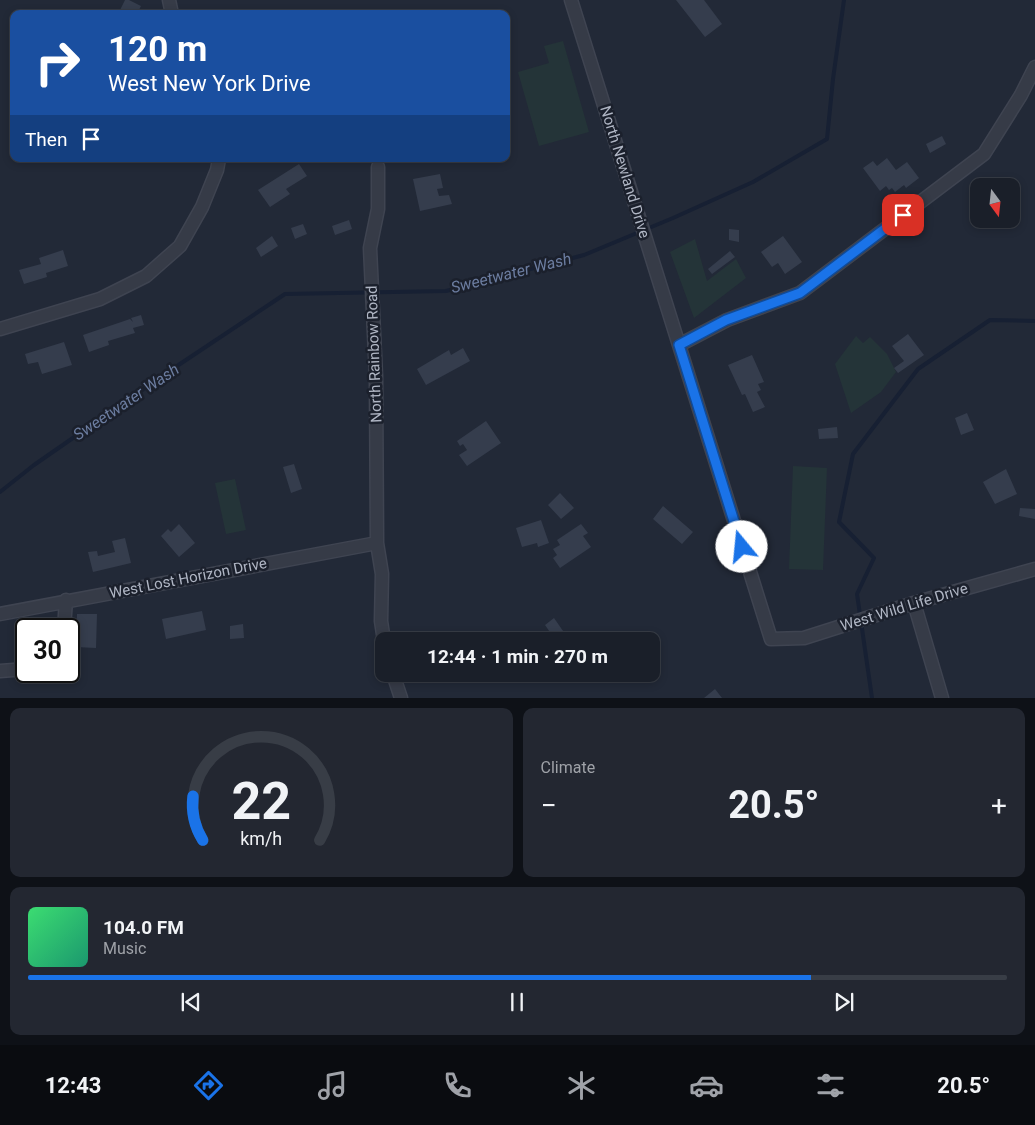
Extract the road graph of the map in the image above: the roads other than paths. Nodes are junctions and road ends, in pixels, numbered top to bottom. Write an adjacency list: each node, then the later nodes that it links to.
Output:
1 (573, 1): 6 (street, North Newland Drive)
2 (1035, 67): 6 (street)
3 (218, 162): 5 (street)
4 (378, 167): 7 (street, North Rainbow Road)
5 (0, 329)
6 (679, 345): 14 (street, North Newland Drive)
7 (377, 543): 9 (street, West Lost Horizon Drive); 13 (street, North Rainbow Road)
8 (1035, 569): 10 (street, West Wild Life Drive)
9 (66, 600): 11 (street, West Lost Horizon Drive); 12 (street)
10 (914, 603): 14 (street, West Wild Life Drive); 19 (street)
11 (0, 614)
12 (65, 618)
13 (383, 632)
14 (771, 639)
15 (15, 670): 16 (street)
16 (0, 671)
17 (395, 682): 18 (street)
18 (400, 698)
19 (942, 698)

